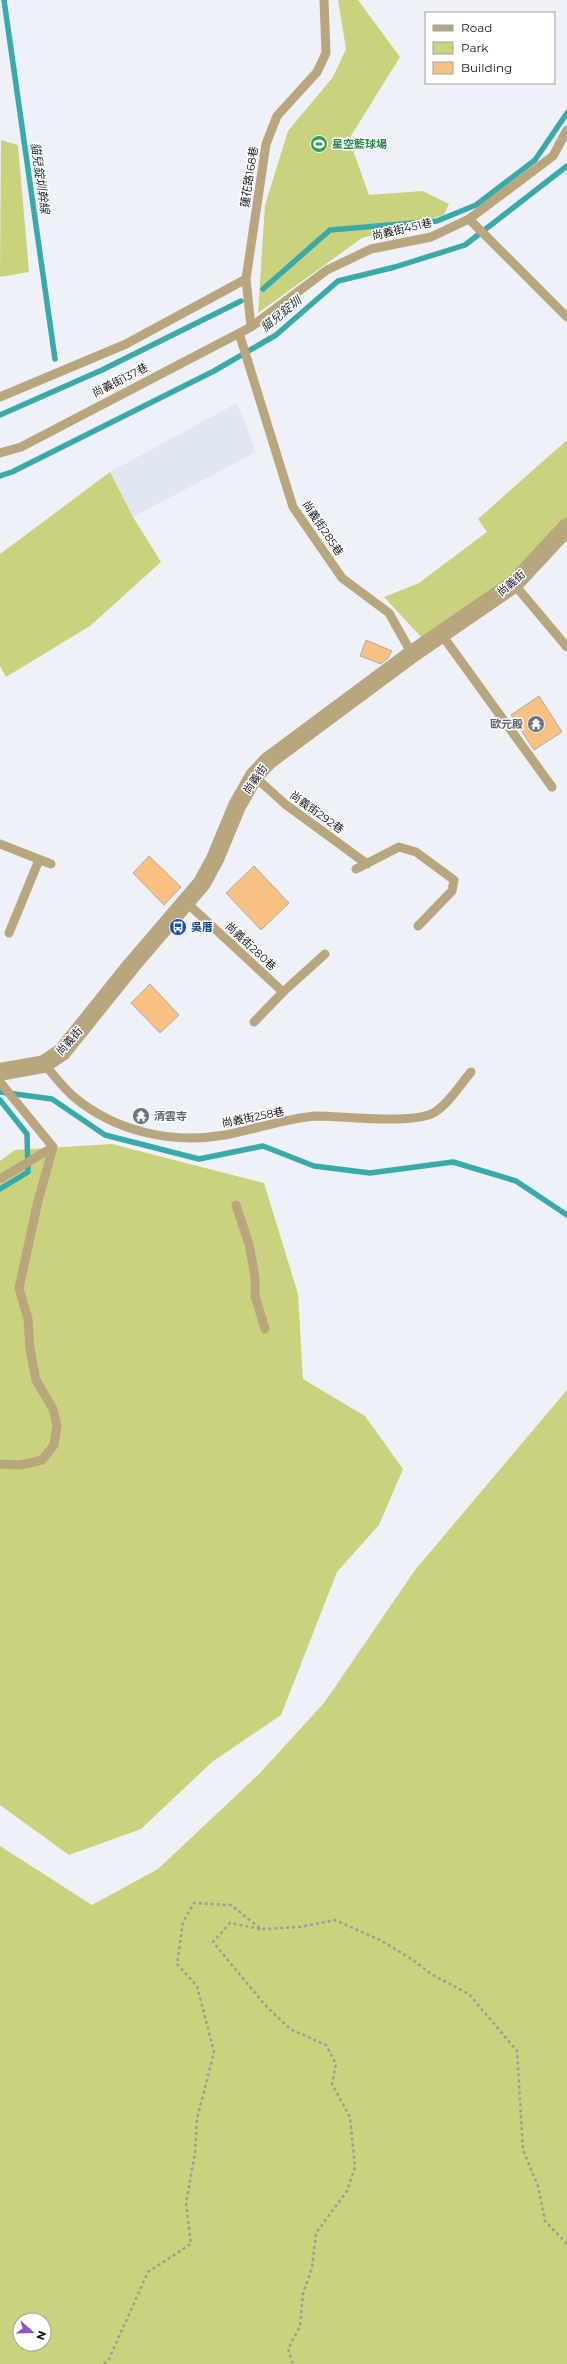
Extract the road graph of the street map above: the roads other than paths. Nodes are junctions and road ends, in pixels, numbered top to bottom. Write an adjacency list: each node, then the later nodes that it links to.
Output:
1 (324, 0): 4 (lane, 蓮花路168巷)
2 (567, 130): 3 (lane, 尚義街451巷)
3 (469, 219): 5 (lane); 6 (lane, 尚義街451巷)
4 (246, 279): 6 (lane, 蓮花路168巷); 8 (lane)
5 (567, 317)
6 (251, 327): 7 (lane, 尚義街137巷)
7 (239, 333): 9 (lane, 尚義街137巷); 14 (lane, 尚義街285巷)
8 (0, 397)
9 (0, 453)
10 (567, 527): 11 (street, 尚義街)
11 (514, 584): 12 (street, 尚義街); 13 (lane)
12 (442, 635): 14 (street, 尚義街); 16 (lane)
13 (567, 647)
14 (412, 654): 15 (street, 尚義街)
15 (254, 776): 20 (lane, 尚義街292巷); 22 (street, 尚義街)
16 (552, 787)
17 (0, 844): 18 (lane)
18 (39, 860): 19 (lane); 24 (lane)
19 (51, 864)
20 (367, 864): 21 (lane); 23 (lane)
21 (356, 869)
22 (186, 902): 26 (lane, 尚義街280巷); 28 (street, 尚義街)
23 (418, 926)
24 (9, 933)
25 (326, 954): 26 (lane)
26 (283, 992): 27 (lane)
27 (254, 1022)
28 (44, 1064): 29 (street, 尚義街); 30 (lane, 尚義街258巷)
29 (0, 1072)
30 (471, 1072)
31 (0, 1082): 32 (lane)
32 (53, 1147): 33 (lane); 36 (lane)
33 (0, 1179)
34 (236, 1205): 35 (lane)
35 (265, 1329)
36 (0, 1464)

